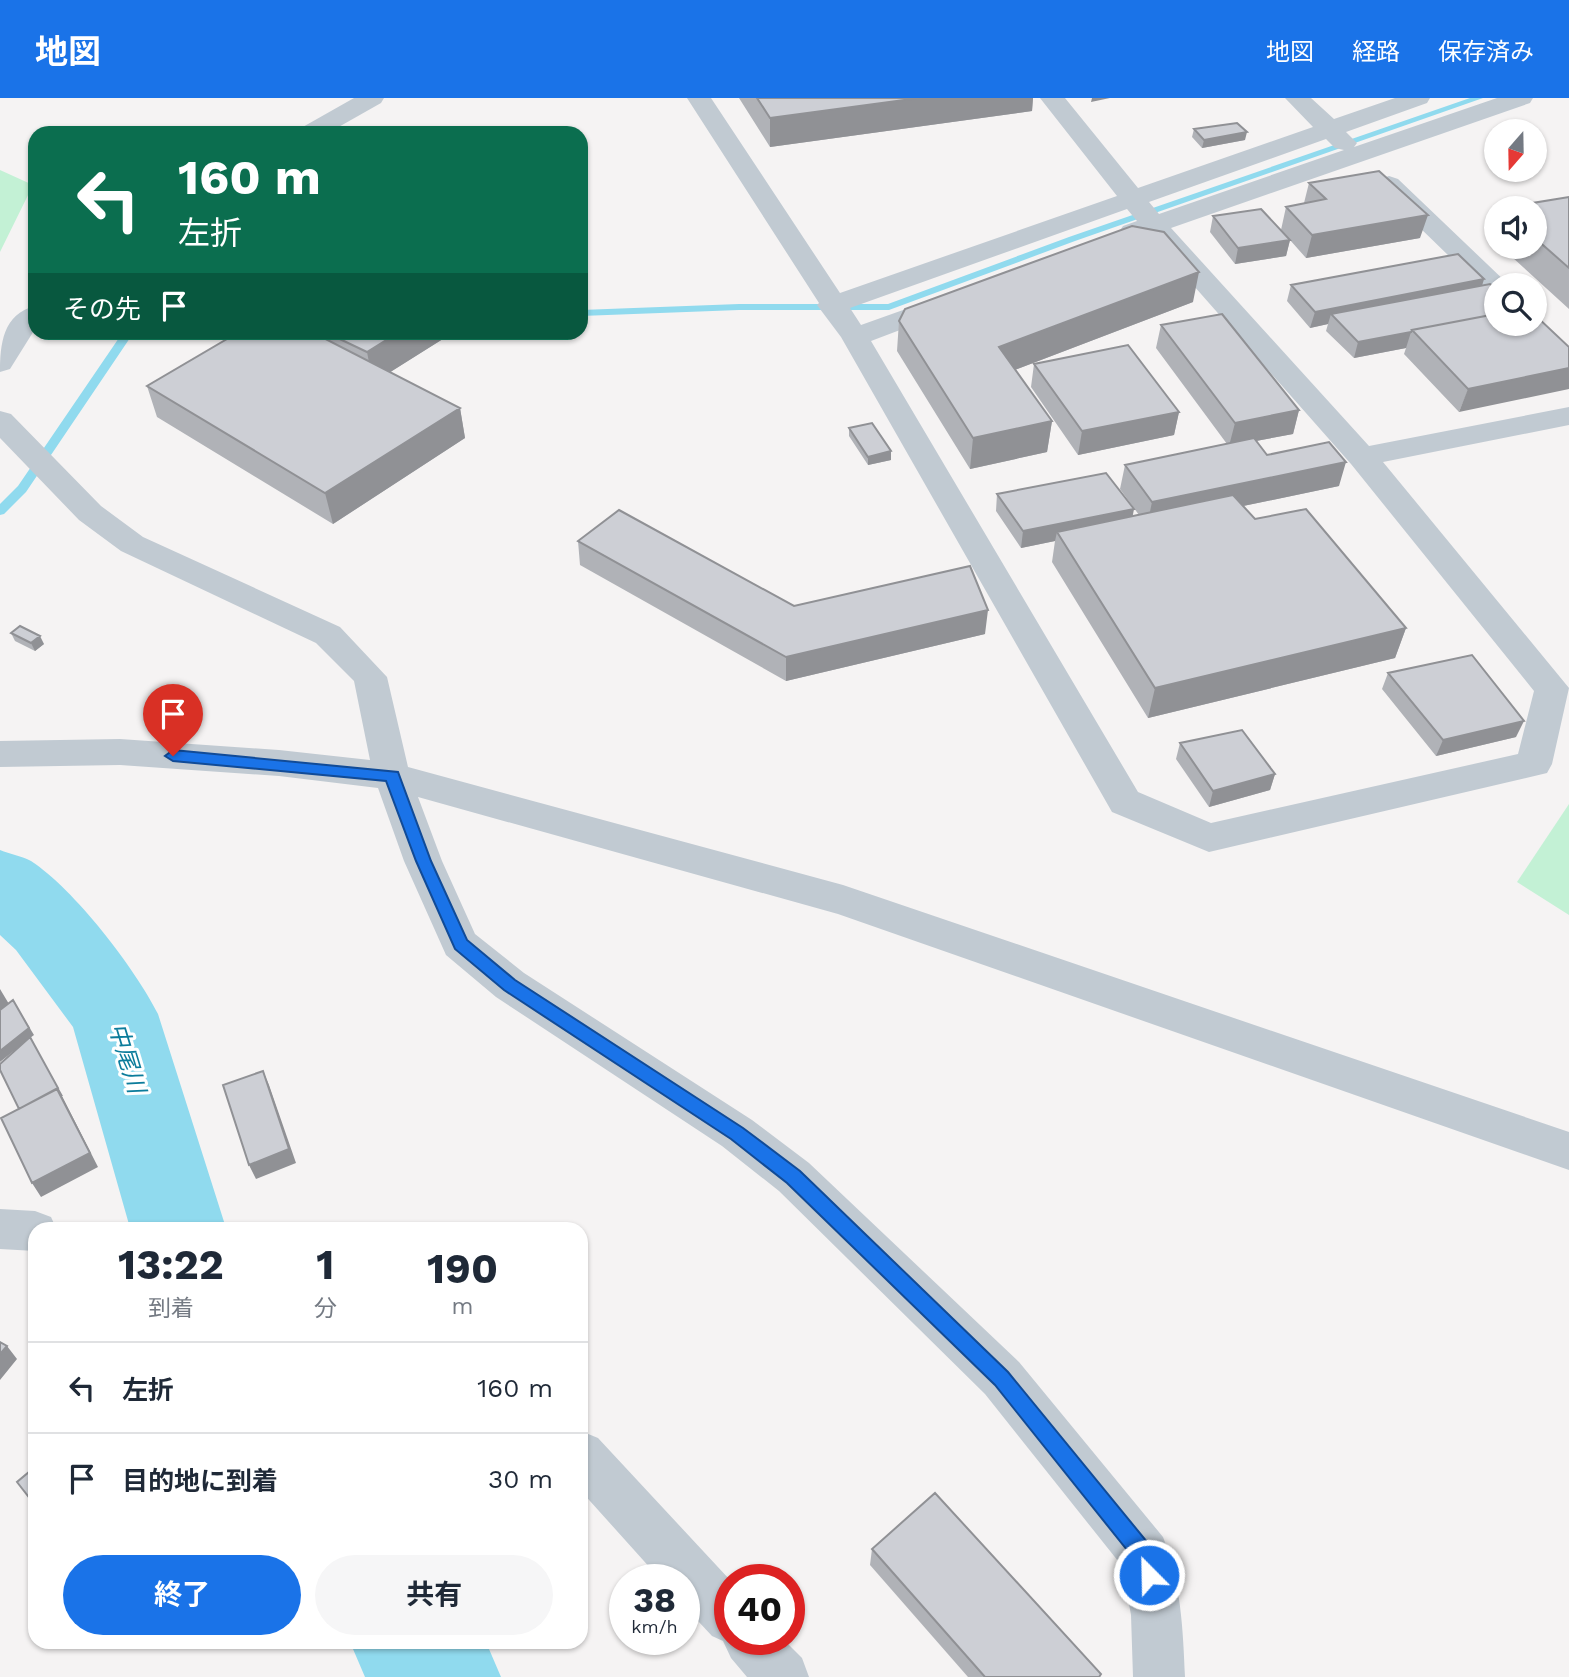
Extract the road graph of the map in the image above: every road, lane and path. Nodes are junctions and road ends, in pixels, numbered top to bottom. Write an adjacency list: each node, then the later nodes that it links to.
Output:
1 (372, 98): 7 (street)
2 (699, 98): 14 (street)
3 (1052, 98): 10 (street)
4 (1297, 98): 8 (street)
5 (1418, 98): 8 (street)
6 (1521, 98): 9 (street)
7 (322, 126)
8 (1328, 129): 9 (street); 10 (street)
9 (1360, 156): 10 (street); 12 (street)
10 (1144, 212): 11 (street); 14 (street); 20 (street)
11 (1114, 239)
12 (1484, 275)
13 (972, 293): 16 (street)
14 (831, 305): 16 (street)
15 (28, 320): 17 (street)
16 (855, 337): 20 (street)
17 (0, 363)
18 (1569, 416): 20 (street)
19 (0, 420): 22 (street)
20 (1362, 457)
21 (0, 754): 22 (street)
22 (392, 776): 23 (street); 30 (street)
23 (1569, 1151)
24 (0, 1229): 25 (street)
25 (28, 1231)
26 (588, 1463): 27 (street)
27 (714, 1600)
28 (763, 1655): 29 (street)
29 (783, 1677)
30 (1159, 1677)

